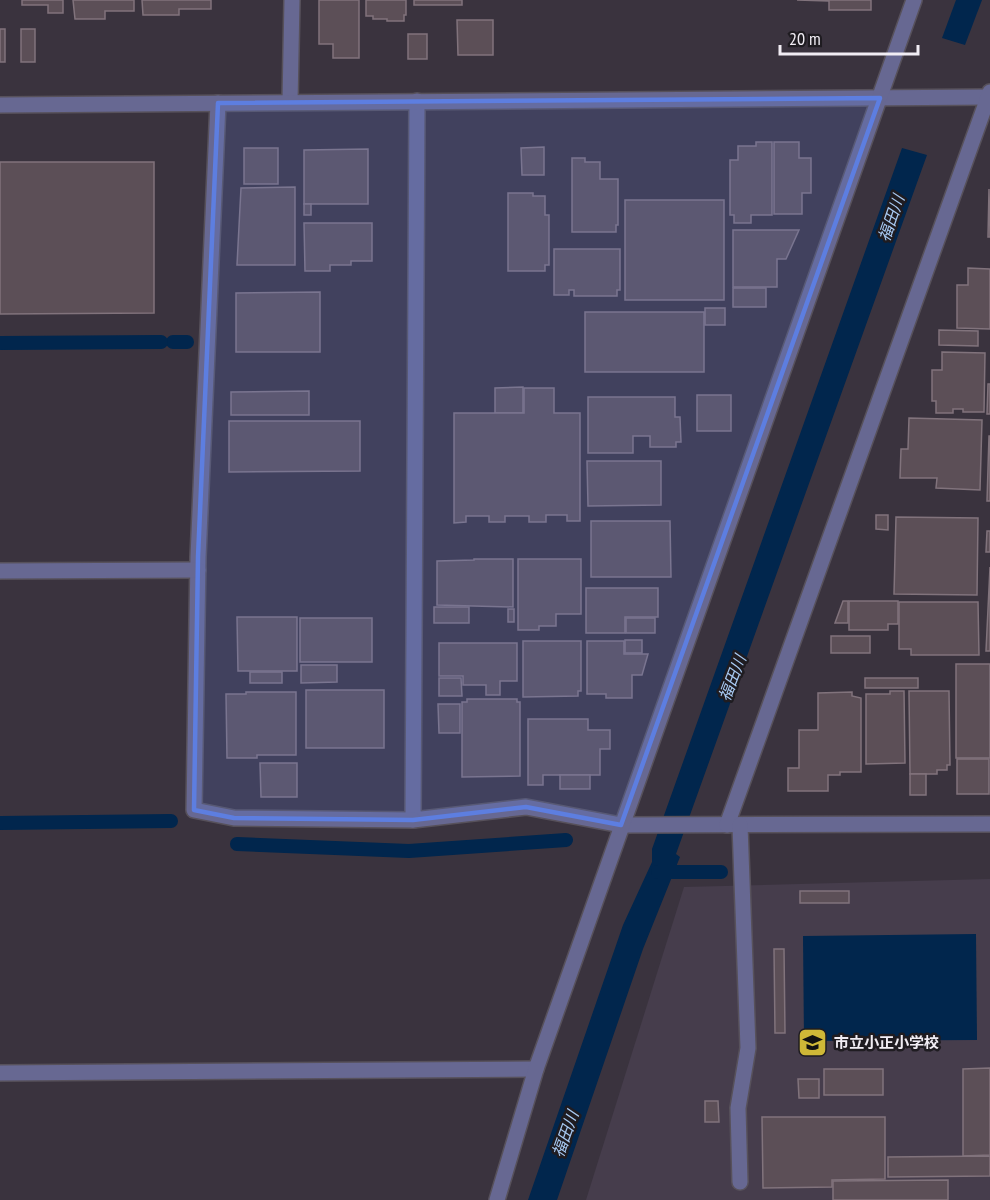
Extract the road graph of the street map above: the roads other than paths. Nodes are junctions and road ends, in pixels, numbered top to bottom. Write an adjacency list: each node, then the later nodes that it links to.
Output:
1 (292, 0): 6 (street)
2 (914, 0): 4 (street)
3 (989, 95): 4 (street); 14 (street)
4 (880, 98): 5 (street); 13 (street)
5 (417, 101): 6 (street); 11 (street)
6 (290, 102): 7 (street)
7 (218, 103): 8 (street); 9 (street)
8 (0, 105)
9 (198, 570): 10 (street); 11 (street)
10 (0, 571)
11 (413, 820): 13 (street)
12 (990, 824): 14 (street)
13 (621, 825): 14 (street); 15 (street)
14 (734, 825): 17 (street)
15 (536, 1069): 16 (street); 18 (street)
16 (0, 1073)
17 (741, 1182)
18 (497, 1200)

